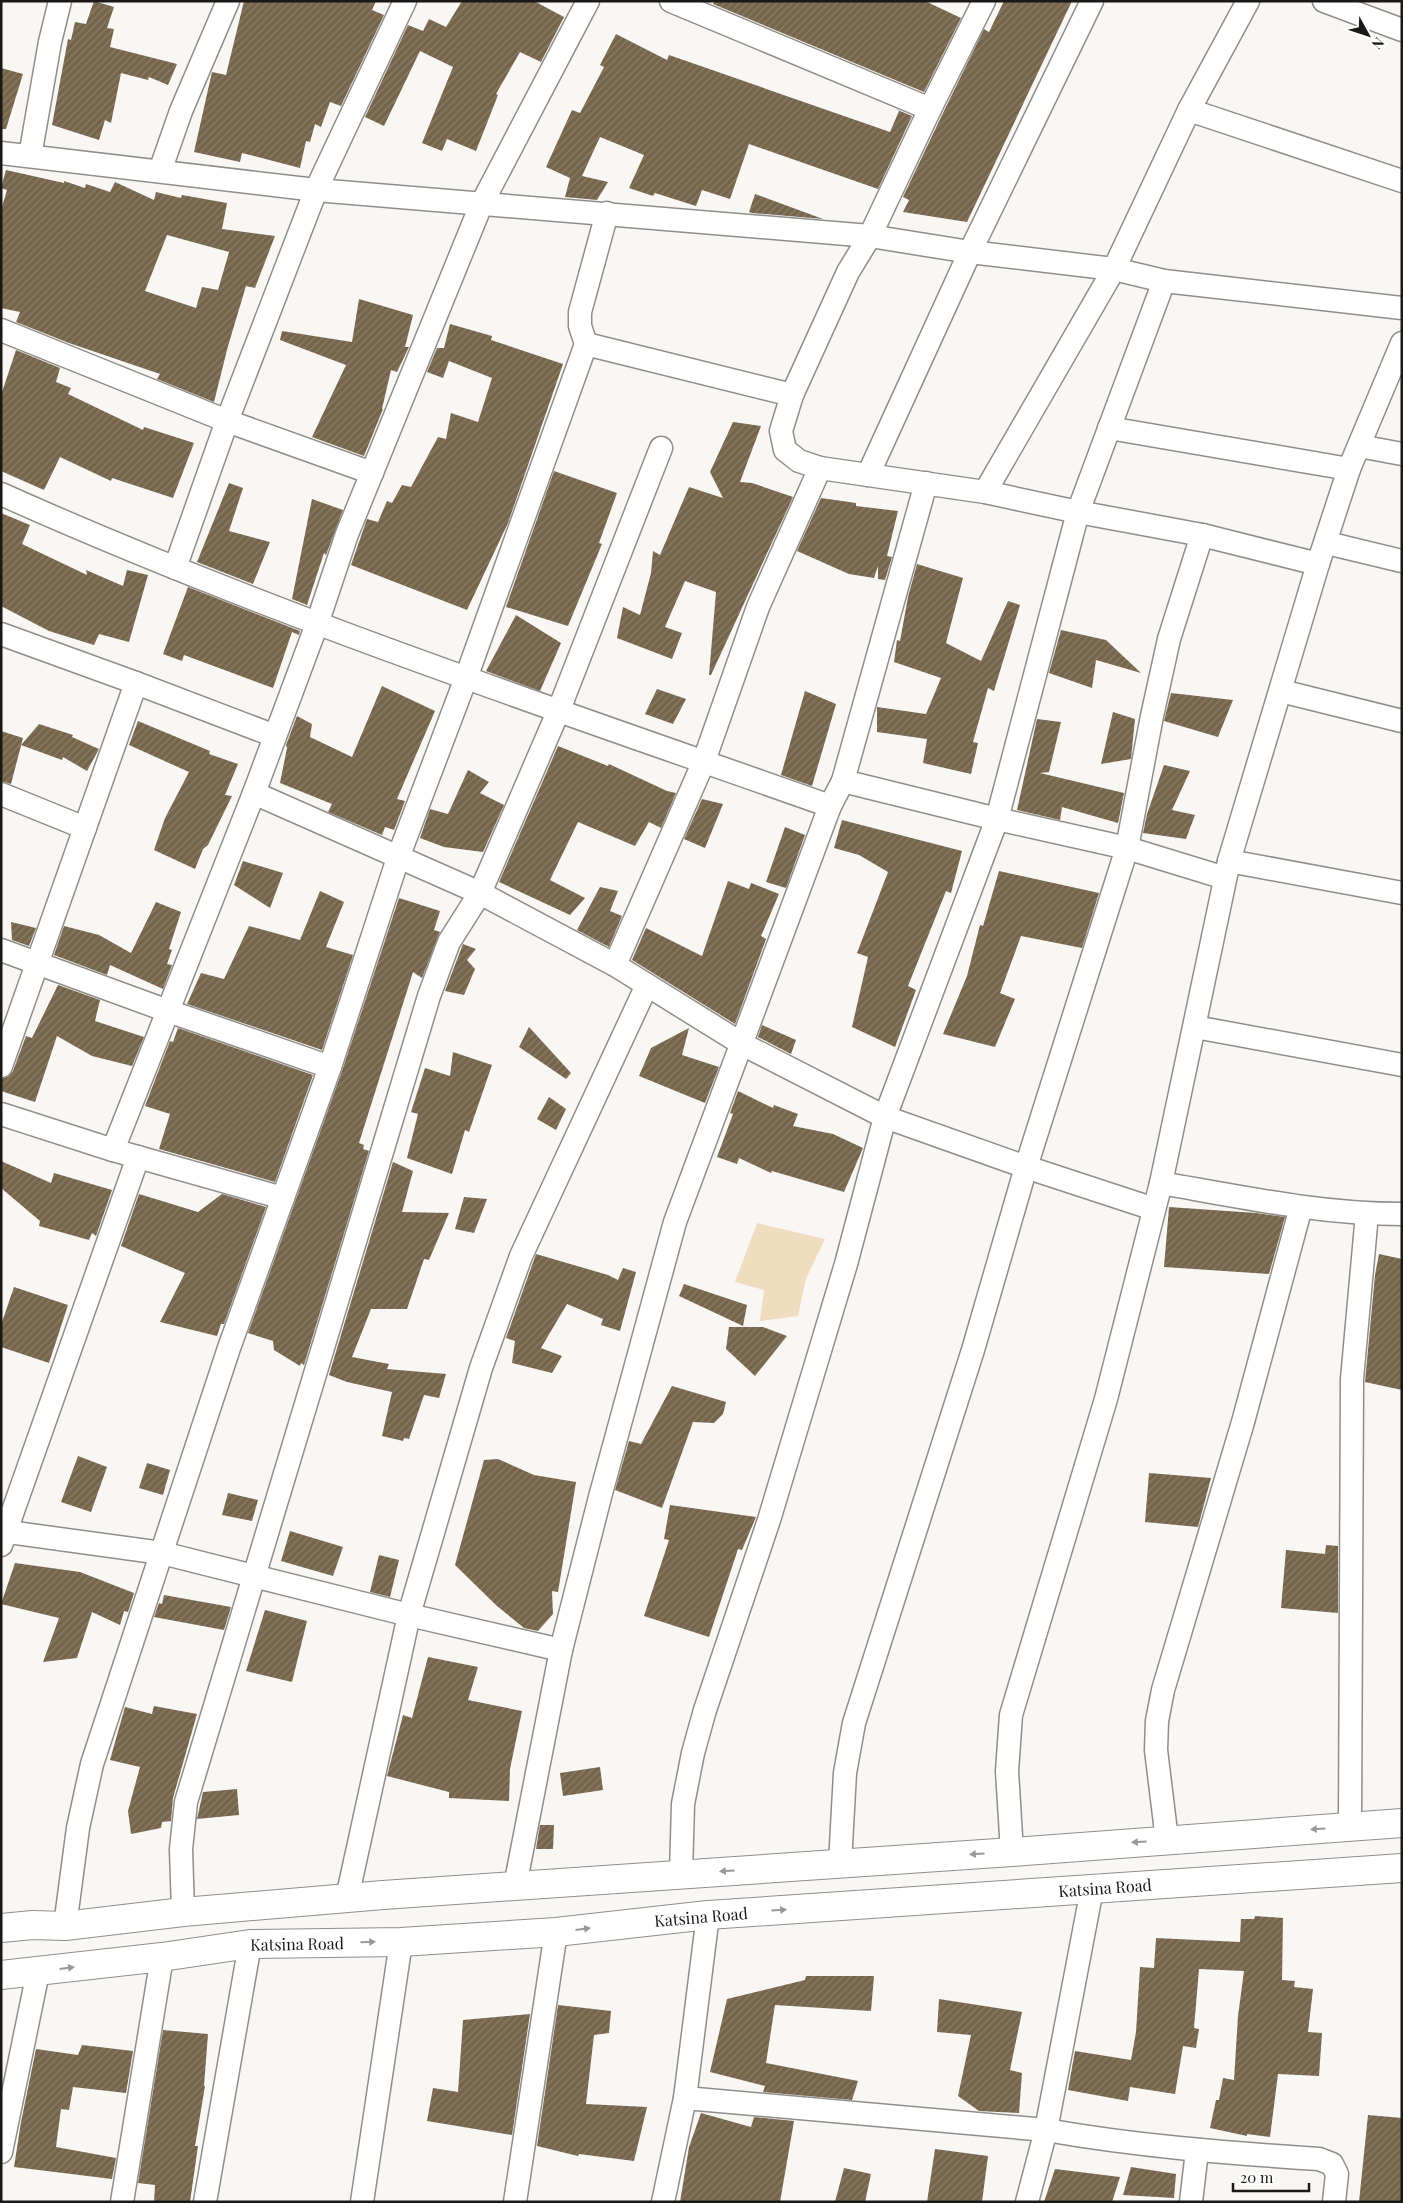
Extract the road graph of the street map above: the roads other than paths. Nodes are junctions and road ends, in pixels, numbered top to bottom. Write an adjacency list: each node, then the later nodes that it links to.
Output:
1 (60, 1): 14 (street)
2 (228, 1): 15 (street)
3 (405, 1): 17 (street)
4 (588, 1): 18 (street)
5 (671, 1): 11 (street)
6 (984, 1): 11 (street)
7 (1092, 1): 21 (street)
8 (1248, 1): 12 (street)
9 (1324, 1): 10 (street)
10 (1402, 30)
11 (930, 109): 20 (street)
12 (1189, 110): 16 (street); 22 (street)
13 (1, 152): 14 (street)
14 (30, 156): 15 (street)
15 (160, 171): 17 (street)
16 (1402, 181)
17 (316, 190): 18 (street); 29 (street)
18 (481, 205): 19 (street); 36 (street)
19 (607, 213): 20 (street); 27 (street)
20 (870, 236): 21 (street); 28 (street)
21 (970, 252): 22 (street); 37 (street)
22 (1114, 270): 23 (street); 39 (street)
23 (1164, 281): 24 (street); 30 (street)
24 (1402, 308)
25 (1, 330): 29 (street)
26 (1402, 343): 31 (street)
27 (586, 344): 28 (street); 49 (street)
28 (792, 395): 34 (street)
29 (227, 421): 36 (street); 46 (street)
30 (1109, 428): 35 (street); 41 (street)
31 (1359, 446): 33 (street); 35 (street)
32 (661, 448): 52 (street)
33 (1402, 454)
34 (820, 468): 37 (street); 55 (street)
35 (1349, 469): 43 (street)
36 (372, 473): 47 (street)
37 (868, 475): 38 (street)
38 (926, 483): 39 (street); 56 (street)
39 (985, 492): 41 (street)
40 (1, 494): 46 (street)
41 (1078, 512): 42 (street); 60 (street)
42 (1202, 535): 45 (street); 62 (street)
43 (1326, 543): 44 (street); 45 (street)
44 (1402, 561)
45 (1318, 564): 51 (street)
46 (175, 568): 47 (street)
47 (317, 624): 49 (street); 54 (street)
48 (1, 634): 50 (street)
49 (466, 678): 52 (street); 63 (street)
50 (136, 683): 54 (street); 61 (street)
51 (1281, 691): 53 (street); 64 (street)
52 (558, 712): 55 (street); 65 (street)
53 (1402, 721)
54 (275, 736): 57 (street)
55 (704, 761): 59 (street); 69 (street)
56 (843, 781): 59 (street); 60 (street)
57 (254, 792): 63 (street); 71 (street)
58 (1, 794): 61 (street)
59 (830, 806): 73 (street)
60 (997, 819): 62 (street); 78 (street)
61 (85, 828): 68 (street)
62 (1128, 848): 64 (street); 81 (street)
63 (399, 855): 65 (street); 76 (street)
64 (1227, 869): 66 (street); 72 (street)
65 (480, 893): 69 (street); 90 (street)
66 (1402, 893)
67 (1, 950): 68 (street)
68 (38, 962): 71 (street); 75 (street)
69 (615, 964): 70 (street)
70 (647, 985): 73 (street); 91 (street)
71 (168, 1011): 76 (street); 79 (street)
72 (1195, 1027): 74 (street); 82 (street)
73 (742, 1044): 78 (street); 92 (street)
74 (1402, 1064)
75 (1, 1066)
76 (330, 1067): 83 (street)
77 (1, 1114): 79 (street)
78 (885, 1117): 81 (street); 99 (street)
79 (113, 1150): 80 (street)
80 (138, 1157): 83 (street); 88 (street)
81 (1026, 1167): 85 (street); 97 (street)
82 (1161, 1183): 84 (street); 85 (street)
83 (283, 1198): 89 (street)
84 (1301, 1207): 86 (street); 95 (street)
85 (1154, 1209): 96 (street)
86 (1367, 1214): 87 (street); 94 (street)
87 (1402, 1214)
88 (2, 1536): 89 (street)
89 (162, 1553): 90 (street); 105 (street)
90 (255, 1576): 91 (street); 103 (street)
91 (409, 1615): 92 (street); 102 (street)
92 (561, 1650): 100 (street)
93 (1402, 1823): 94 (highway)
94 (1350, 1826): 95 (highway, one-way to 95)
95 (1167, 1840): 96 (highway, one-way to 96)
96 (1012, 1852): 97 (highway, one-way to 97)
97 (840, 1864): 99 (highway, one-way to 99)
98 (1402, 1868): 101 (highway, Katsina Road)
99 (681, 1874): 100 (highway)
100 (515, 1886): 102 (highway)
101 (1092, 1889): 104 (highway, Katsina Road, one-way to 101); 114 (street)
102 (347, 1898): 103 (highway)
103 (184, 1912): 105 (highway)
104 (708, 1915): 107 (highway, Katsina Road, one-way to 104); 113 (street)
105 (65, 1926): 106 (highway)
106 (1, 1928)
107 (556, 1932): 108 (highway, Katsina Road); 120 (street)
108 (401, 1942): 109 (highway, Katsina Road, one-way to 108); 119 (street)
109 (250, 1944): 110 (highway, Katsina Road); 118 (street)
110 (162, 1957): 111 (highway, Katsina Road, one-way to 110); 117 (street)
111 (38, 1972): 112 (highway, Katsina Road); 116 (street)
112 (1, 1975)
113 (685, 2098): 114 (street); 121 (street)
114 (1046, 2130): 115 (street); 122 (street)
115 (1197, 2151): 123 (street); 124 (street)
116 (1, 2152)
117 (122, 2202)
118 (204, 2202)
119 (362, 2202)
120 (514, 2202)
121 (663, 2202)
122 (1026, 2202)
123 (1191, 2202)
124 (1334, 2202)

